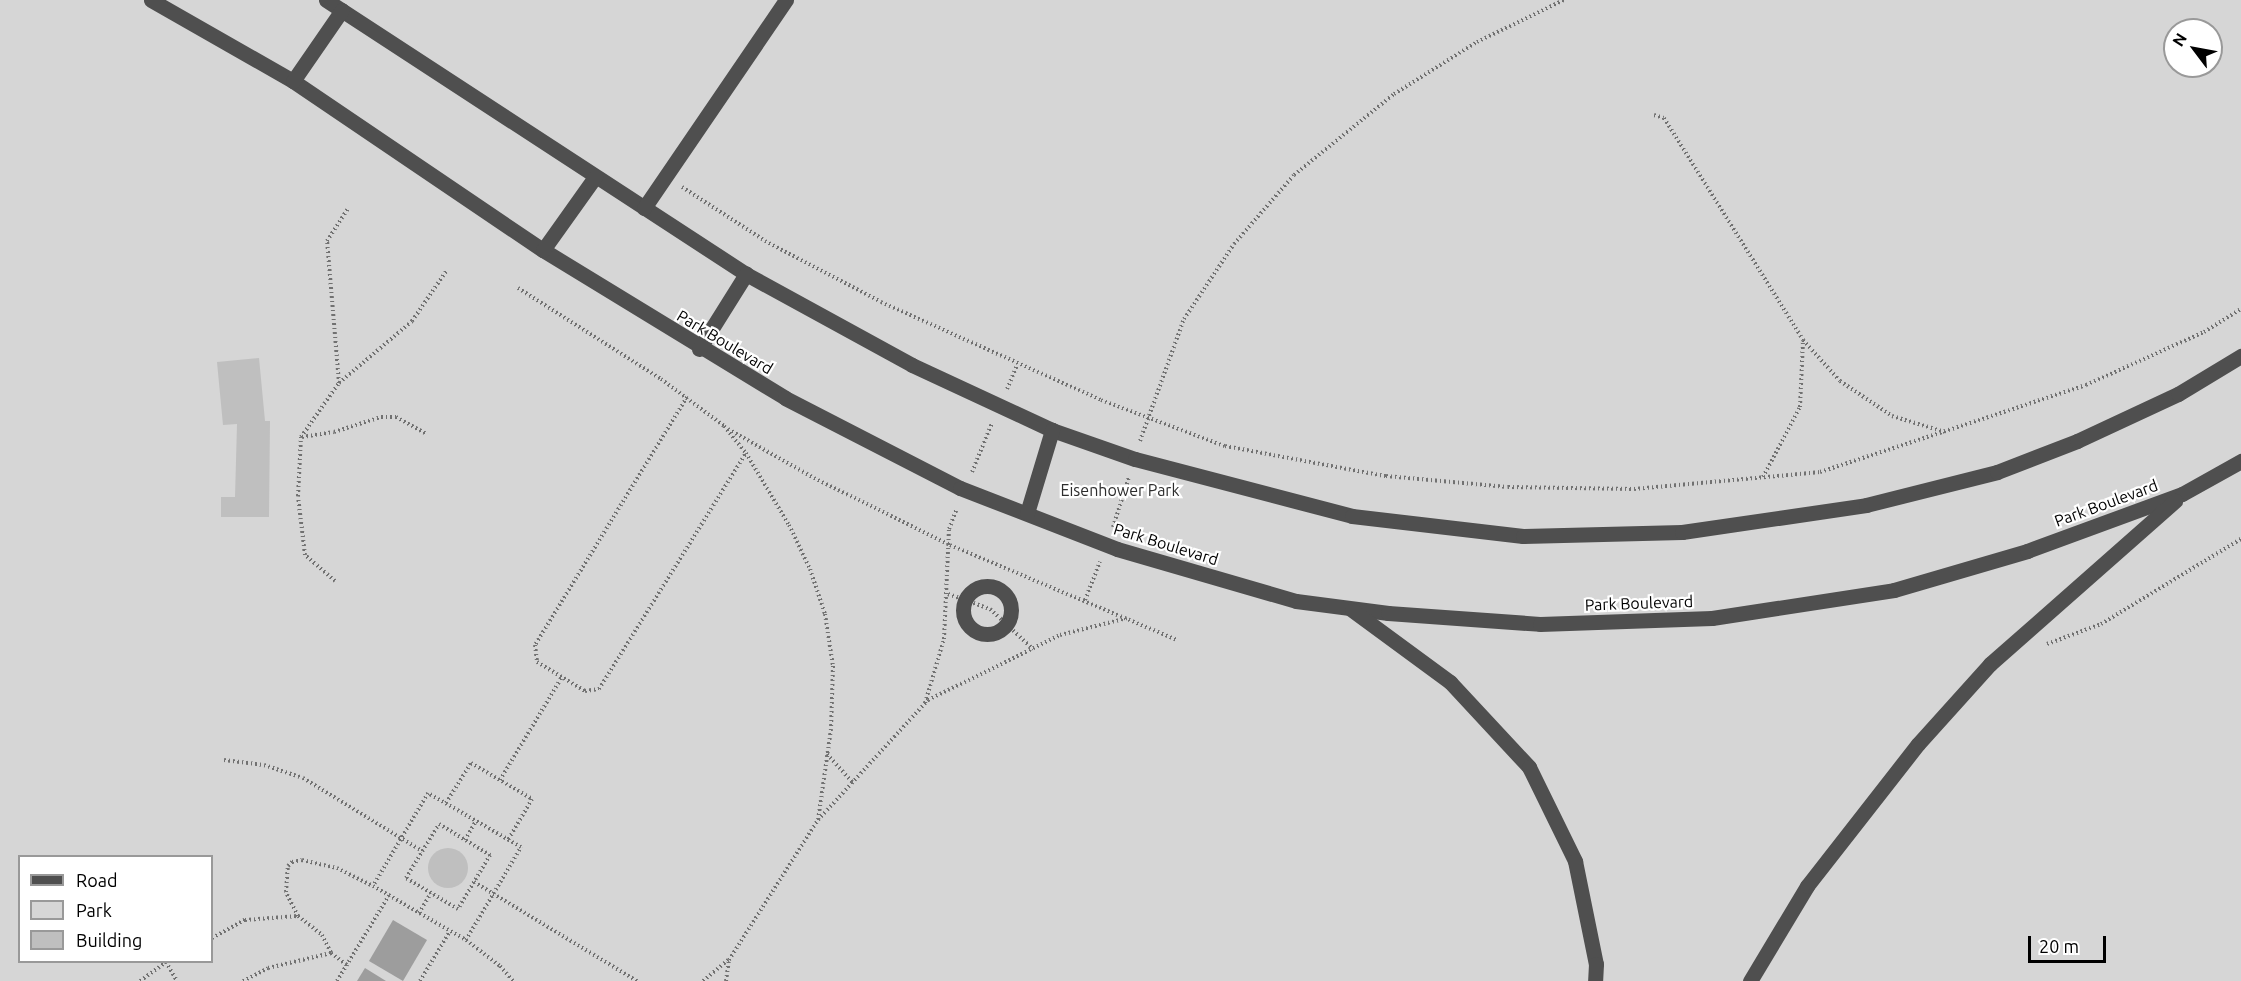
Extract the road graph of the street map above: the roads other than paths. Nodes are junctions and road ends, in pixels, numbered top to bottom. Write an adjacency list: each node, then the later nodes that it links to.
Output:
1 (151, 0): 5 (street, Park Boulevard)
2 (326, 0): 4 (street)
3 (786, 0): 7 (street)
4 (342, 10): 5 (street); 6 (street)
5 (293, 81): 8 (street, Park Boulevard)
6 (595, 177): 7 (street); 8 (street)
7 (644, 208): 9 (street)
8 (543, 250): 10 (street, Park Boulevard)
9 (746, 273): 10 (street); 12 (street)
10 (699, 349): 15 (street, Park Boulevard)
11 (2241, 356): 12 (street)
12 (1052, 430): 15 (street)
13 (2241, 461): 14 (street, Park Boulevard)
14 (2182, 494): 16 (street, Park Boulevard); 19 (street)
15 (1027, 513): 16 (street, Park Boulevard)
16 (1349, 608): 18 (street)
17 (1006, 624): 17 (street)
18 (1595, 981)
19 (1750, 981)

